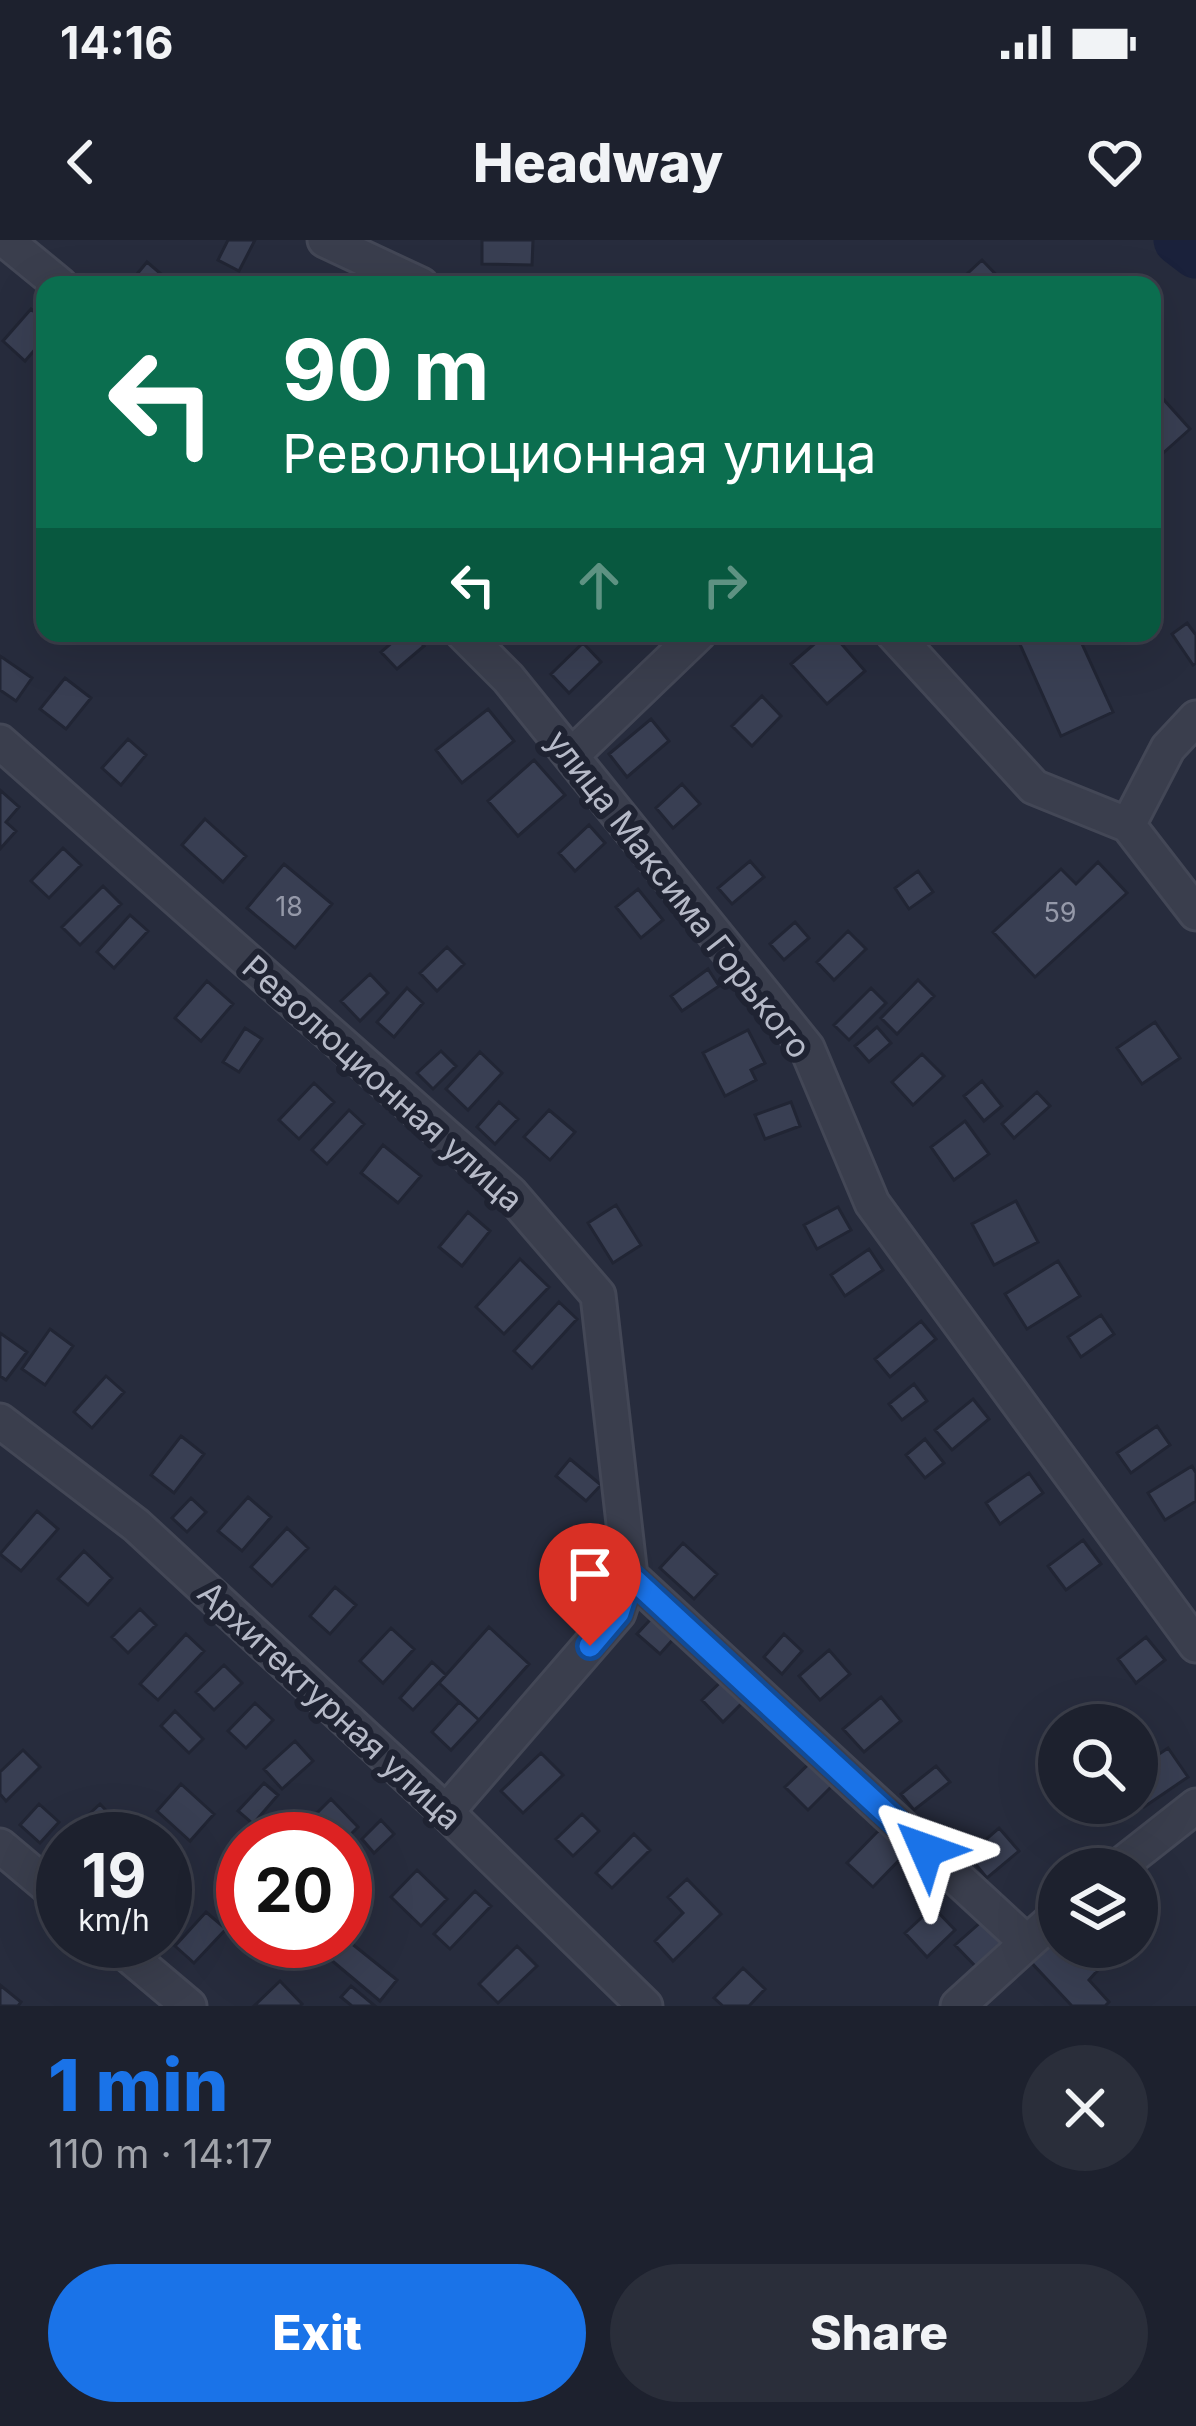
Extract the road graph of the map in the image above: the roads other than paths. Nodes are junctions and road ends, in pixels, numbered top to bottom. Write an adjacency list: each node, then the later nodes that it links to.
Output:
1 (5, 240): 3 (street)
2 (325, 240): 4 (street)
3 (49, 276)
4 (402, 276)
5 (472, 642): 10 (street, улица Максима Горького)
6 (690, 642): 10 (street)
7 (901, 642): 11 (street)
8 (1196, 718): 11 (street)
9 (0, 742): 14 (street, Революционная улица)
10 (571, 756): 15 (street, улица Максима Горького)
11 (1128, 825): 12 (street)
12 (1196, 913)
13 (0, 1420): 17 (street, Архитектурная улица)
14 (630, 1576): 17 (street); 22 (street)
15 (1196, 1645)
16 (1196, 1806): 19 (street)
17 (446, 1812): 25 (street, Архитектурная улица)
18 (0, 1846): 20 (street)
19 (1143, 1848)
20 (36, 1876)
21 (1038, 1931): 22 (street)
22 (1025, 1941): 26 (street)
23 (144, 1968): 24 (street)
24 (189, 2006)
25 (645, 2006)
26 (958, 2006)

